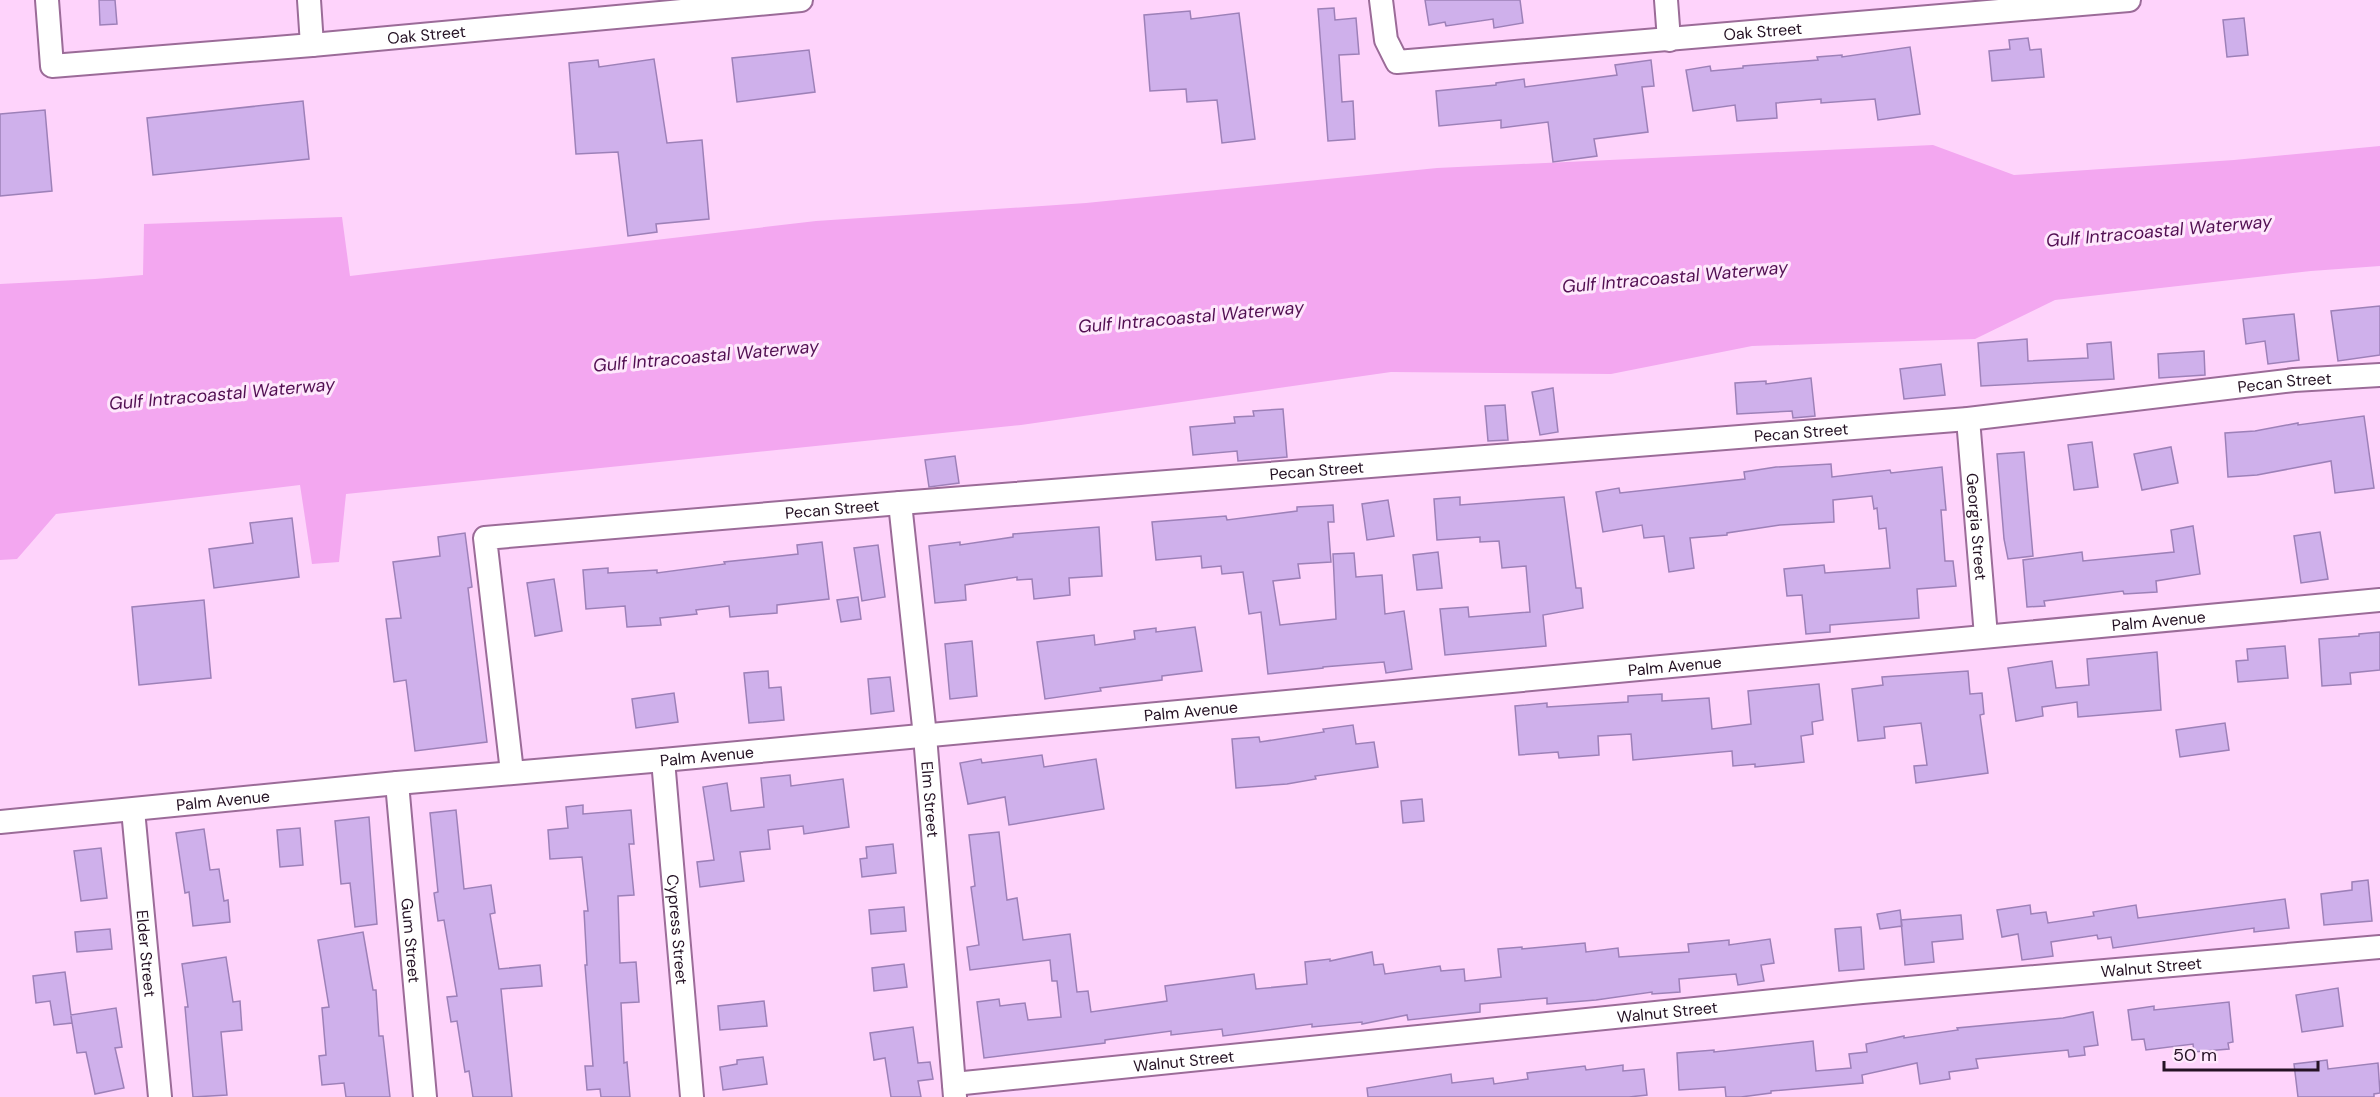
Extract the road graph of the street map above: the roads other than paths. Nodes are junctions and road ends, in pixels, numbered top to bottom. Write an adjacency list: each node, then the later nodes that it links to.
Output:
1 (48, 0): 10 (street, Oak Street)
2 (309, 0): 10 (street)
3 (801, 0): 8 (street, Oak Street)
4 (1381, 0): 9 (street, Oak Street)
5 (1666, 0): 9 (street)
6 (2129, 0): 7 (street, Oak Street)
7 (1933, 8): 9 (street, Oak Street)
8 (575, 10): 10 (street, Oak Street)
9 (1669, 40)
10 (312, 45)
11 (2380, 375): 12 (street, Pecan Street)
12 (1968, 419): 13 (street, Pecan Street); 15 (street, Georgia Street)
13 (900, 503): 16 (street, Elm Street); 18 (street, Pecan Street)
14 (2380, 600): 15 (street, Palm Avenue)
15 (1986, 636): 16 (street, Palm Avenue)
16 (925, 736): 17 (street, Palm Avenue); 23 (street, Elm Street)
17 (663, 760): 18 (street, Palm Avenue); 26 (street, Cypress Street)
18 (512, 772): 19 (street, Palm Avenue)
19 (397, 783): 20 (street, Palm Avenue); 25 (street, Gum Street)
20 (133, 810): 21 (street, Palm Avenue); 24 (street, Elder Street)
21 (0, 822)
22 (2380, 947): 23 (street, Walnut Street)
23 (955, 1090)
24 (160, 1097)
25 (425, 1097)
26 (692, 1097)

